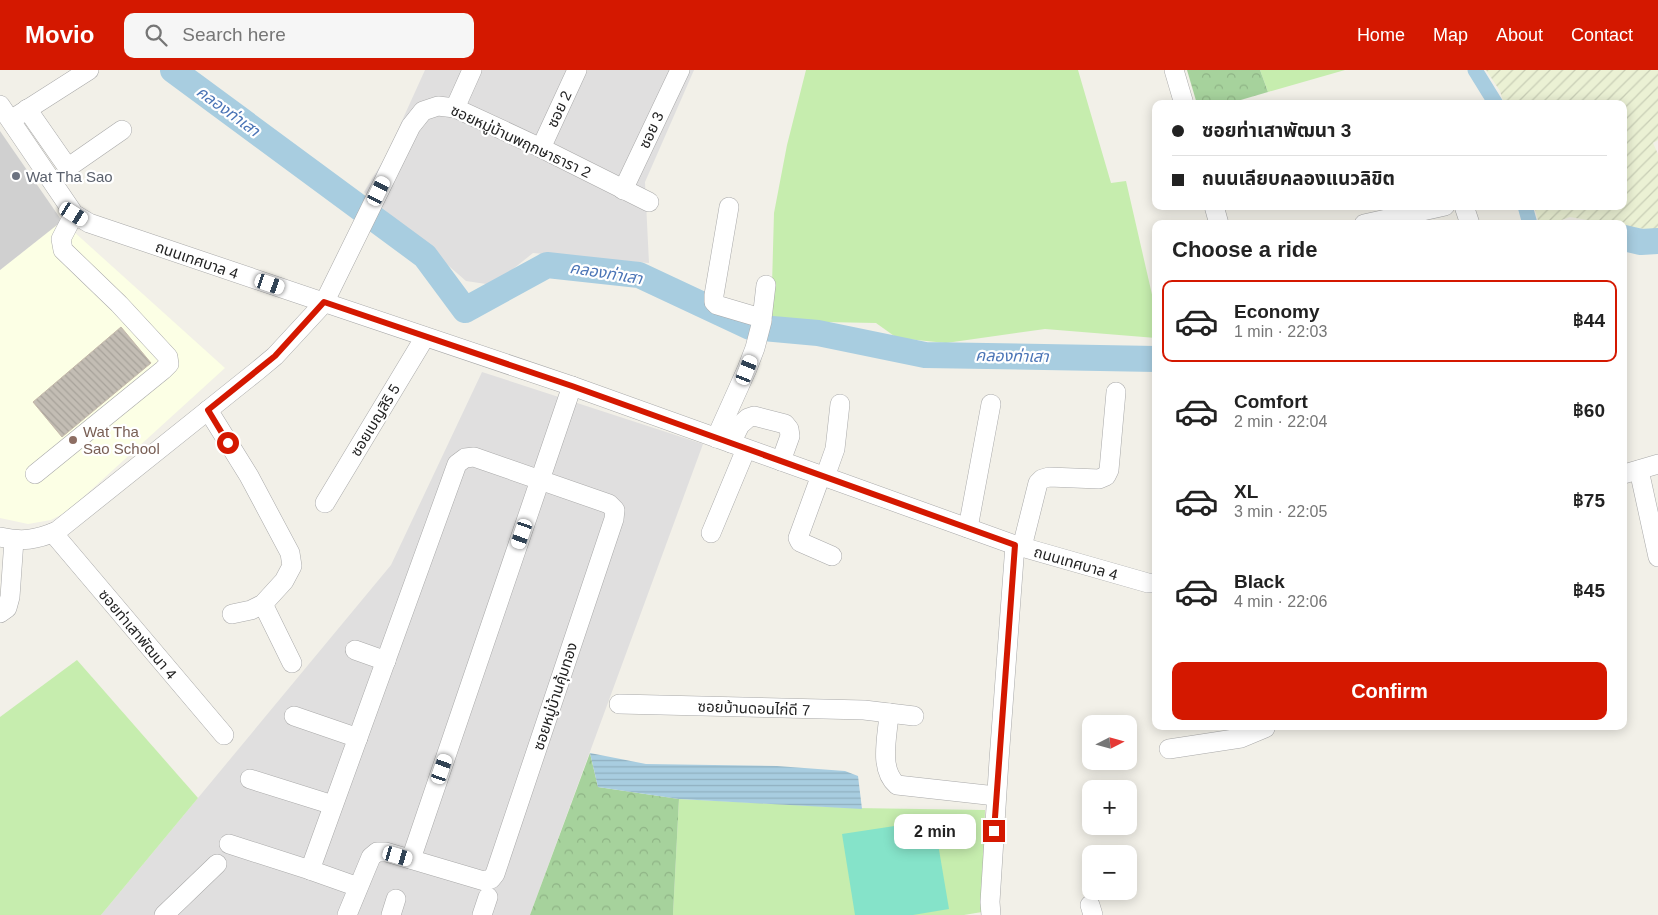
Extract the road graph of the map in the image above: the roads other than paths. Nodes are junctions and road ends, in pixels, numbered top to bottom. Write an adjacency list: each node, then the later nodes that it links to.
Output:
1 (89, 70): 8 (street)
2 (472, 70): 7 (street)
3 (577, 70): 11 (street, ซอย 2)
4 (680, 70): 12 (street, ซอย 3)
5 (1174, 70): 6 (street)
6 (1183, 100)
7 (455, 108): 11 (street, ซอยหมู่บ้านพฤกษาธารา 2); 19 (street, ซอยหมู่บ้านพฤกษาธารา 2)
8 (27, 109): 9 (street); 10 (street)
9 (5, 113): 16 (street, ถนนเทศบาล 4)
10 (122, 130)
11 (541, 148): 12 (street, ซอยหมู่บ้านพฤกษาธารา 2)
12 (623, 190): 13 (street, ซอยหมู่บ้านพฤกษาธารา 2)
13 (649, 202)
14 (729, 206): 20 (street)
15 (1427, 210): 17 (street)
16 (74, 214): 19 (street, ถนนเทศบาล 4); 31 (street)
17 (1382, 220)
18 (766, 285): 20 (street)
19 (324, 302): 21 (street, ถนนเทศบาล 4); 26 (street, ซอยหมู่บ้านพฤกษาธารา 2)
20 (762, 321): 27 (street)
21 (425, 337): 22 (street, ถนนเทศบาล 4); 34 (street, ซอยเบญสิริ 5)
22 (572, 386): 27 (street, ถนนเทศบาล 4); 33 (street)
23 (1116, 392): 39 (street)
24 (840, 404): 32 (street)
25 (991, 404): 35 (street)
26 (208, 410): 36 (street, ซอยหมู่บ้านพฤกษาธารา 2); 43 (street)
27 (731, 443): 28 (street, ถนนเทศบาล 4); 28 (street); 37 (street)
28 (781, 461): 32 (street, ถนนเทศบาล 4)
29 (1658, 464): 30 (street)
30 (1631, 472): 41 (street)
31 (35, 474)
32 (823, 476): 35 (street, ถนนเทศบาล 4); 40 (street)
33 (540, 480): 47 (street, ซอยหมู่บ้านคุ้มทอง); 61 (street); 61 (street, ซอยหมู่บ้านคุ้มทอง)
34 (325, 503)
35 (968, 528): 39 (street, ถนนเทศบาล 4)
36 (53, 533): 38 (street, ซอยหมู่บ้านพฤกษาธารา 2); 54 (street, ซอยท่าเสาพัฒนา 4)
37 (711, 533)
38 (7, 539): 44 (street)
39 (1019, 546): 42 (street, ถนนเทศบาล 4); 58 (street)
40 (832, 556)
41 (1658, 557)
42 (1152, 583)
43 (263, 604): 45 (street); 48 (street)
44 (0, 614)
45 (232, 614)
46 (355, 650): 47 (street)
47 (386, 661): 55 (street, ซอยหมู่บ้านคุ้มทอง)
48 (292, 662)
49 (619, 704): 50 (street, ซอยบ้านดอนไก่ดี 7)
50 (889, 713): 52 (street, ซอยบ้านดอนไก่ดี 7); 58 (street)
51 (294, 716): 55 (street)
52 (914, 716)
53 (1259, 730): 56 (street)
54 (224, 735)
55 (358, 738): 59 (street, ซอยหมู่บ้านคุ้มทอง)
56 (1168, 748)
57 (250, 779): 59 (street)
58 (996, 796): 69 (street)
59 (333, 805): 63 (street, ซอยหมู่บ้านคุ้มทอง)
60 (229, 844): 63 (street)
61 (411, 859): 64 (street, ซอยหมู่บ้านคุ้มทอง)
62 (217, 864): 66 (street)
63 (310, 870): 64 (street)
64 (358, 887): 67 (street, ซอยหมู่บ้านคุ้มทอง)
65 (488, 897): 68 (street)
66 (164, 915)
67 (346, 915)
68 (482, 915)
69 (991, 915)

